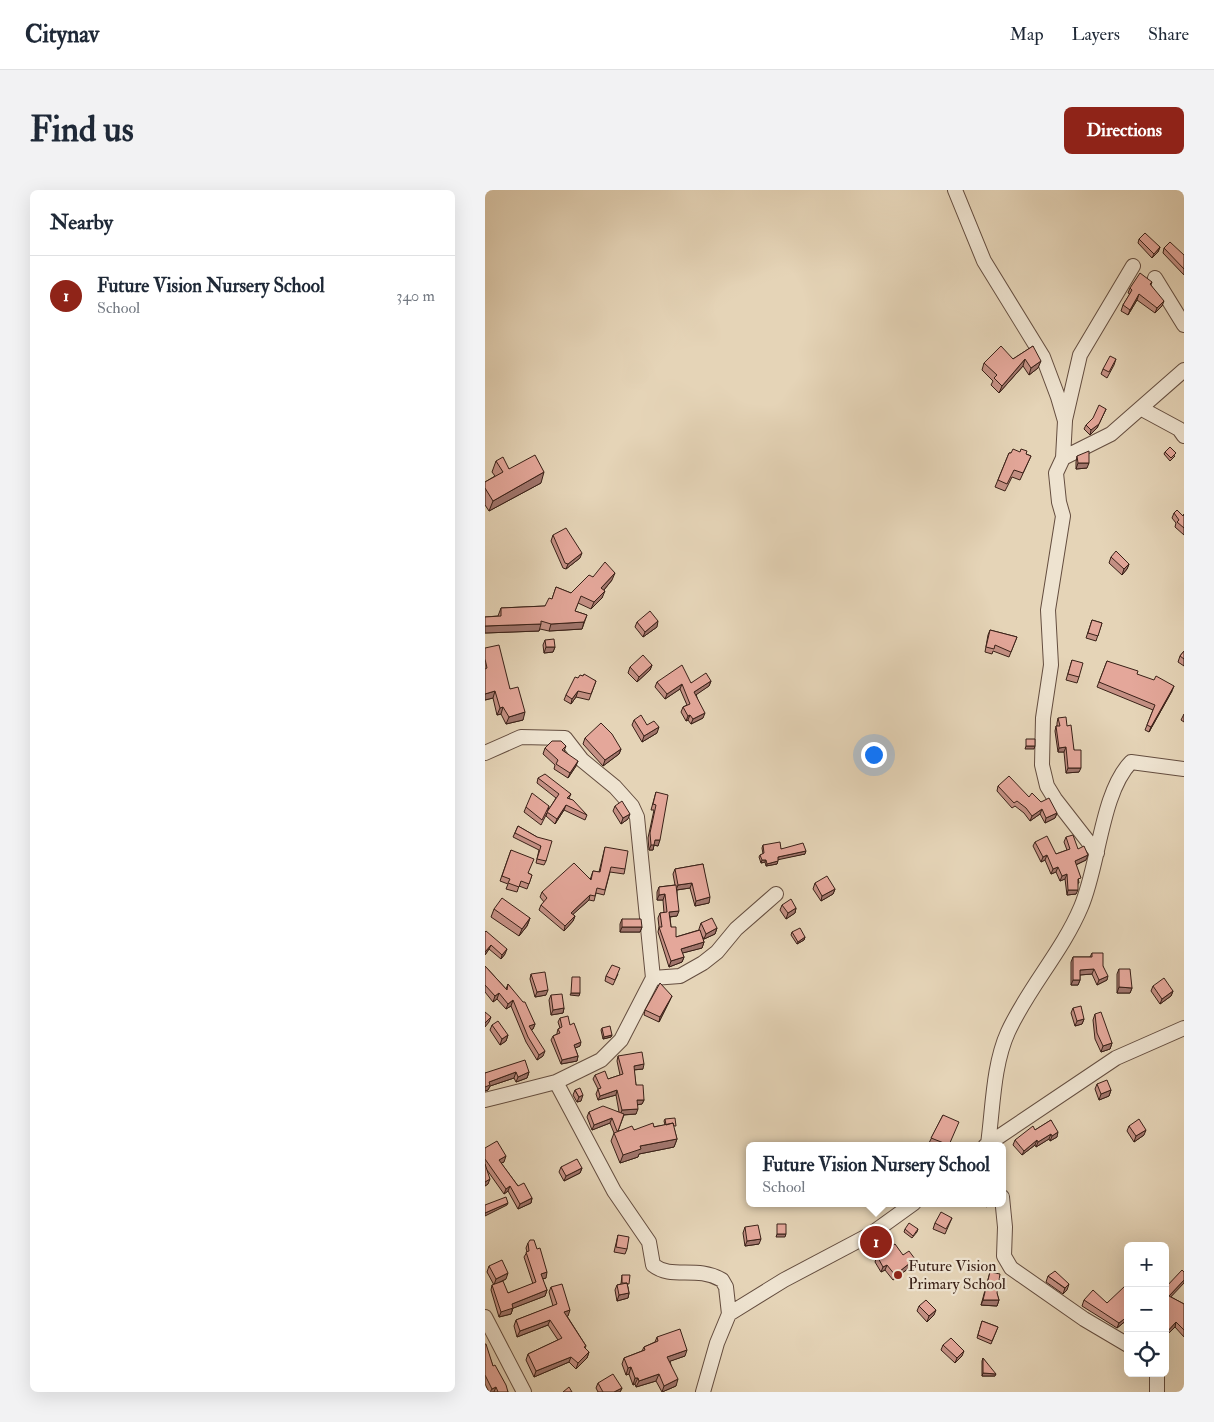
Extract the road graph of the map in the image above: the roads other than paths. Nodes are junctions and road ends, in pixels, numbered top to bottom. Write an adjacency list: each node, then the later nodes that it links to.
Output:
1 (955, 190): 7 (street)
2 (1133, 266): 7 (street)
3 (1155, 278): 4 (street)
4 (1184, 325)
5 (1184, 370): 6 (street)
6 (1141, 409): 8 (street); 9 (street)
7 (1065, 421): 9 (street)
8 (1184, 436)
9 (1063, 458): 12 (street)
10 (485, 753): 14 (street)
11 (1184, 769): 12 (street)
12 (1097, 853): 18 (street)
13 (776, 894): 14 (street)
14 (653, 978): 16 (street)
15 (1184, 1028): 19 (street)
16 (556, 1082): 17 (street); 22 (street)
17 (485, 1100)
18 (986, 1142)
19 (990, 1142)
20 (908, 1207): 22 (street)
21 (1003, 1207): 24 (street)
22 (729, 1314): 27 (street)
23 (485, 1317): 26 (street)
24 (1124, 1343)
25 (1157, 1377): 28 (street)
26 (524, 1392)
27 (703, 1392)
28 (1157, 1392)

